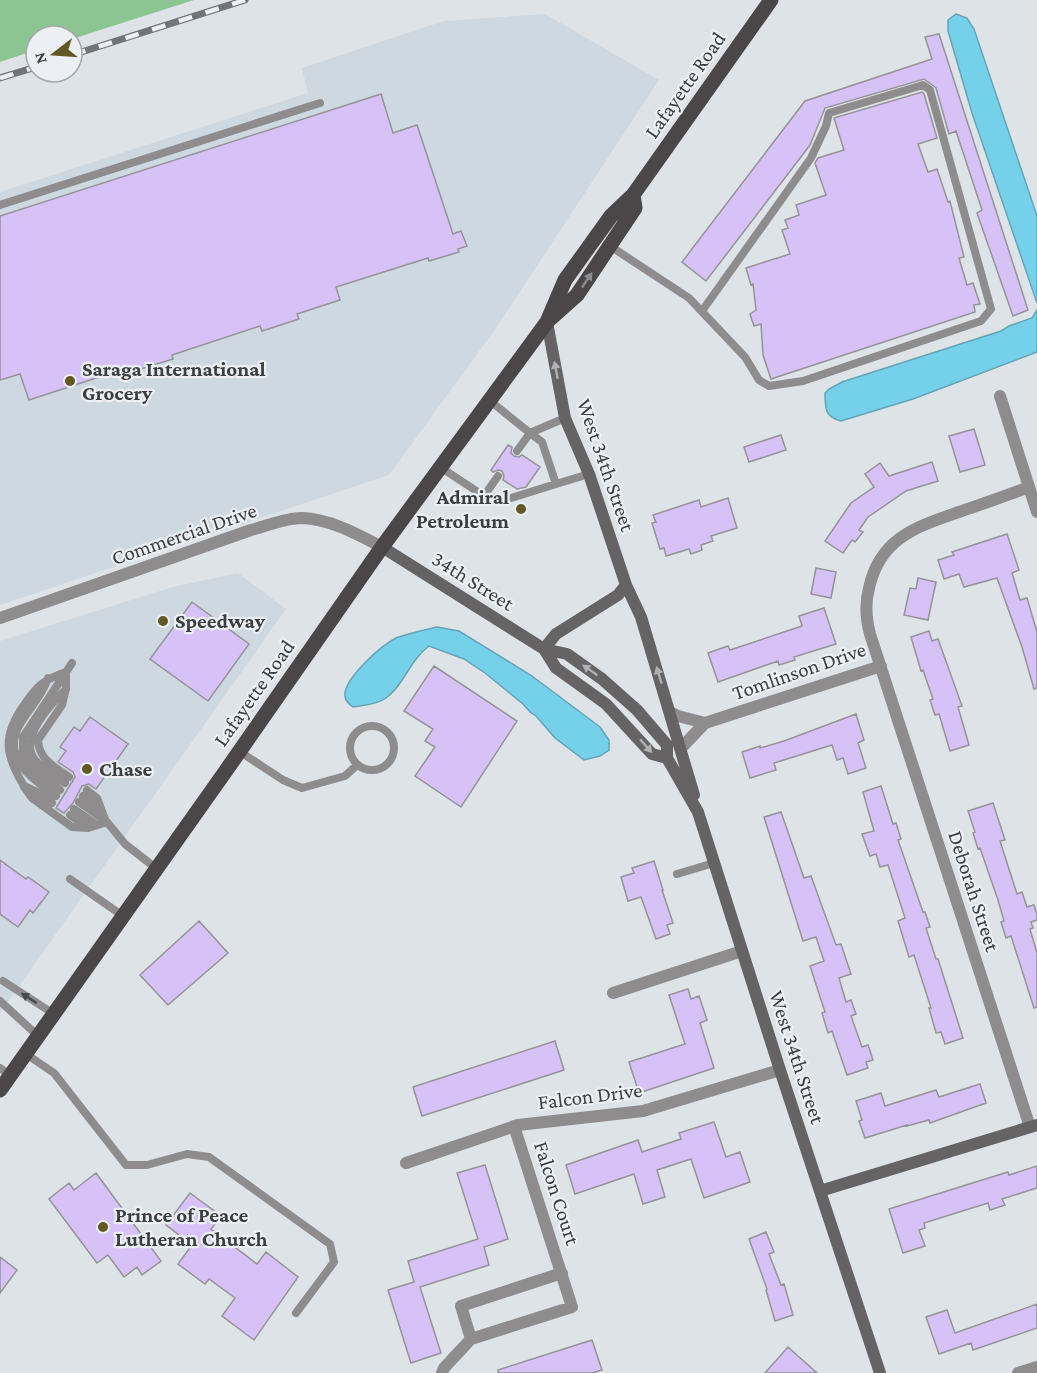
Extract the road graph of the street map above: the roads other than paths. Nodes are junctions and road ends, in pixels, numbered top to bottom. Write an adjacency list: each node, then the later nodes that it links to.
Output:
1 (771, 0): 3 (main road, Lafayette Road)
2 (320, 103): 4 (lane)
3 (633, 195): 5 (main road, Lafayette Road); 7 (main road, Lafayette Road)
4 (0, 205)
5 (610, 246): 6 (lane); 7 (main road, Lafayette Road, one-way to 5)
6 (702, 312): 6 (lane)
7 (546, 322): 9 (main road, Lafayette Road); 10 (street, West 34th Street, one-way to 7)
8 (1000, 396): 17 (street)
9 (489, 400): 11 (lane); 13 (main road, Lafayette Road)
10 (565, 418): 11 (lane); 14 (street, West 34th Street)
11 (530, 433): 12 (lane); 16 (lane)
12 (517, 451)
13 (440, 467): 18 (lane); 20 (main road, Lafayette Road)
14 (589, 474): 16 (lane); 21 (street, West 34th Street)
15 (498, 476): 18 (lane)
16 (556, 484): 18 (lane)
17 (1029, 487): 19 (street); 25 (street, Tomlinson Drive)
18 (484, 496)
19 (1037, 512)
20 (382, 547): 22 (street, Commercial Drive); 23 (street, 34th Street); 31 (main road, Lafayette Road)
21 (626, 585): 23 (street); 28 (street, West 34th Street, one-way to 21)
22 (0, 618)
23 (544, 649): 32 (street, West 34th Street, one-way to 32); 32 (street, West 34th Street, one-way to 23)
24 (72, 663): 26 (lane)
25 (881, 666): 29 (street, Tomlinson Drive); 56 (street, Deborah Street)
26 (66, 672): 27 (lane); 35 (lane); 35 (lane)
27 (48, 678): 34 (lane); 35 (lane)
28 (670, 712): 29 (street); 30 (street, West 34th Street)
29 (705, 723): 30 (street, Tomlinson Drive)
30 (681, 748): 37 (street, West 34th Street)
31 (239, 751): 33 (lane); 41 (main road, Lafayette Road)
32 (667, 758): 37 (street, West 34th Street)
33 (357, 765): 33 (lane)
34 (24, 786): 35 (lane); 39 (lane)
35 (61, 790)
36 (79, 802): 38 (lane); 38 (lane); 39 (lane)
37 (698, 812): 40 (street, West 34th Street)
38 (106, 822): 39 (lane); 41 (lane)
39 (92, 826)
40 (714, 863): 42 (lane); 45 (street, West 34th Street)
41 (157, 869): 44 (main road, Lafayette Road)
42 (677, 874)
43 (70, 879): 44 (lane)
44 (123, 916): 49 (main road, Lafayette Road)
45 (742, 951): 47 (street); 52 (street, West 34th Street)
46 (3, 981): 49 (lane, one-way to 46)
47 (613, 993)
48 (0, 1001): 50 (lane)
49 (54, 1014): 50 (main road, Lafayette Road)
50 (38, 1036): 51 (main road, Lafayette Road)
51 (26, 1054): 53 (main road, Lafayette Road); 60 (lane)
52 (780, 1070): 55 (street, Falcon Drive); 58 (street, West 34th Street)
53 (5, 1072): 54 (main road, Lafayette Road)
54 (0, 1090)
55 (514, 1126): 57 (street, Falcon Drive); 59 (street, Falcon Court)
56 (1034, 1126): 58 (street)
57 (406, 1162)
58 (820, 1191): 64 (street, West 34th Street)
59 (562, 1273): 61 (street, Falcon Court); 61 (street, Falcon Court)
60 (296, 1313)
61 (471, 1339): 63 (street, Falcon Court)
62 (1037, 1367): 65 (street)
63 (442, 1373)
64 (880, 1373)
65 (1018, 1373)

